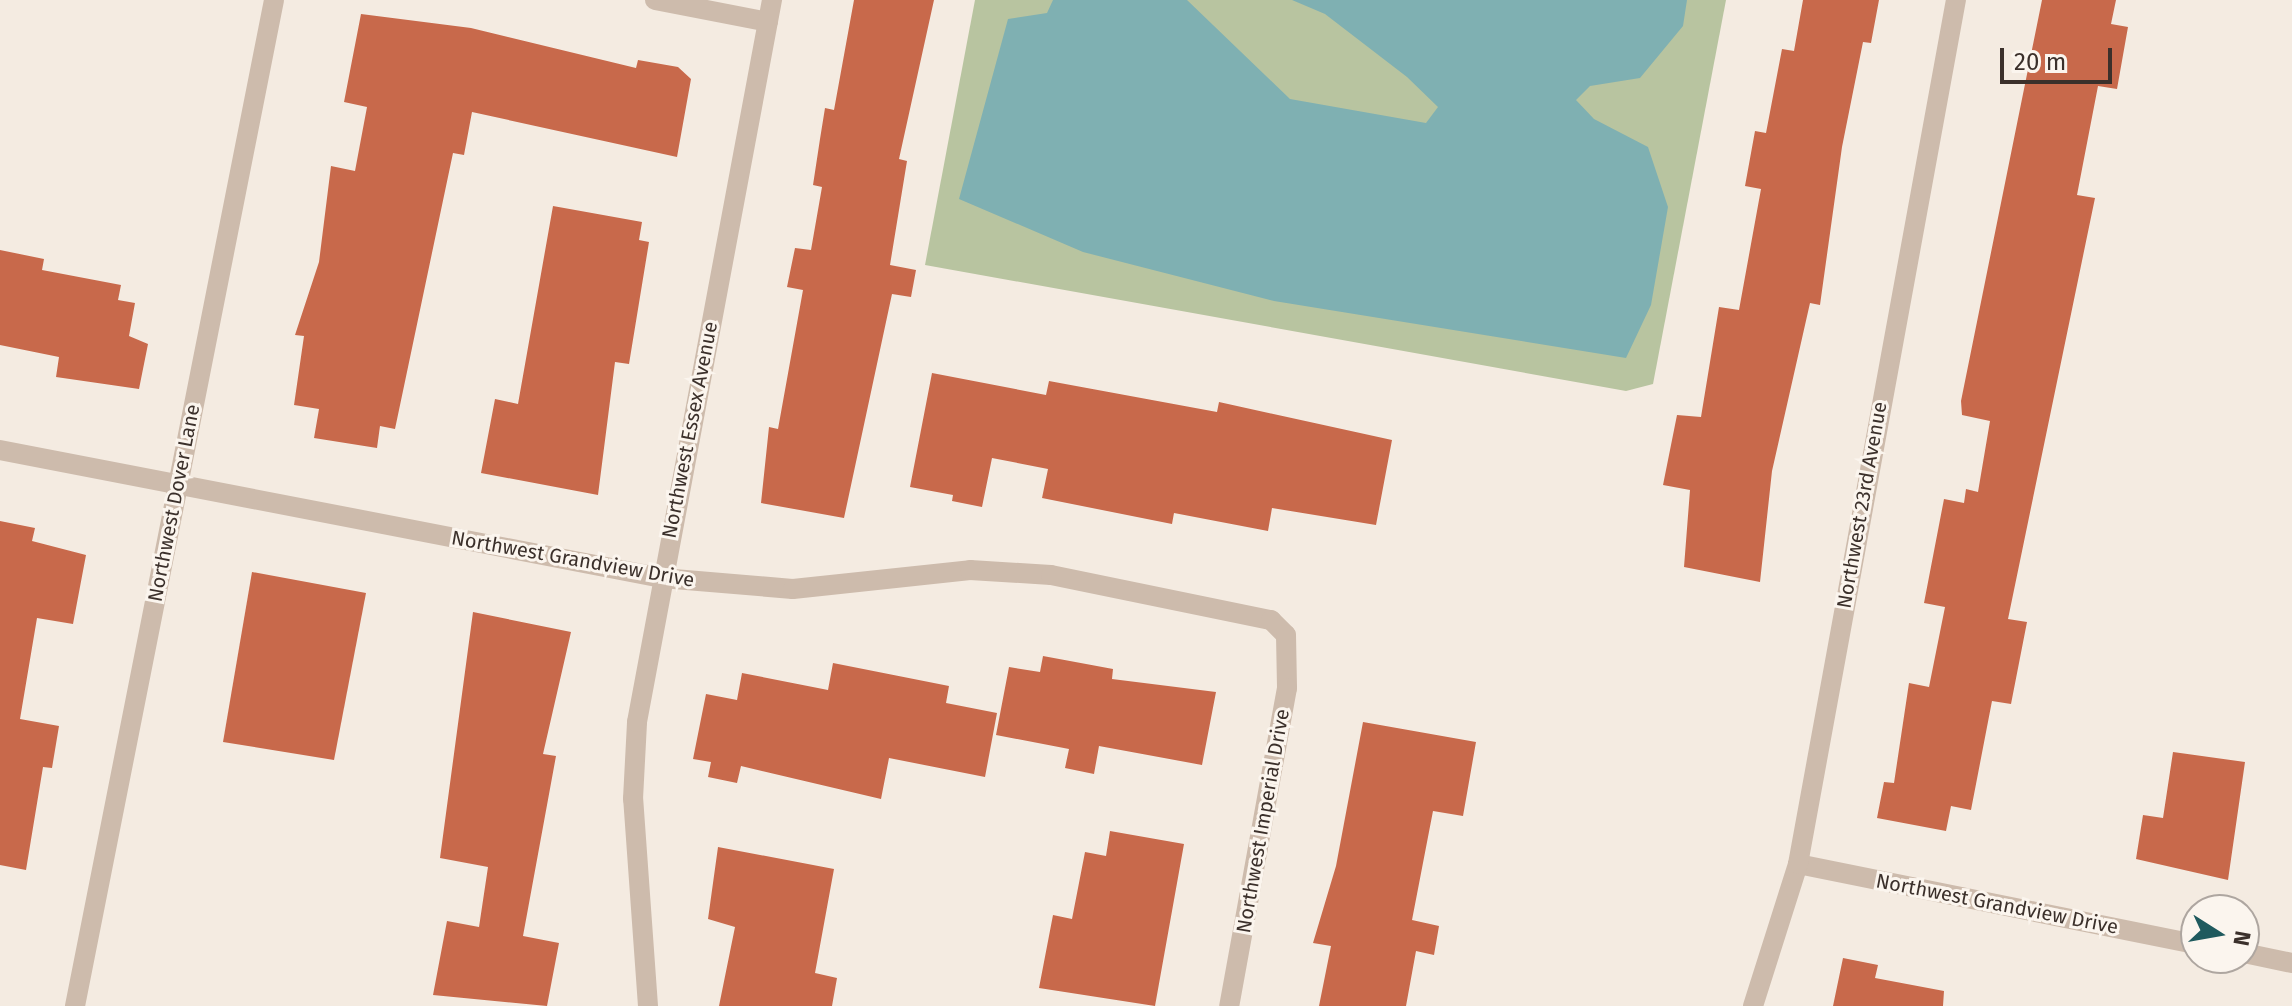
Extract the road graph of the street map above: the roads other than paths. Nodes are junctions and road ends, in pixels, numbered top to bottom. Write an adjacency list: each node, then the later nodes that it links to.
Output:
1 (274, 0): 7 (street, Northwest Dover Lane)
2 (655, 0): 5 (street)
3 (772, 0): 5 (street, Northwest Essex Avenue)
4 (1956, 0): 10 (street, Northwest 23rd Avenue)
5 (768, 22): 8 (street, Northwest Essex Avenue)
6 (0, 450): 7 (street, Northwest Grandview Drive)
7 (178, 486): 8 (street, Northwest Grandview Drive); 14 (street, Northwest Dover Lane)
8 (662, 578): 9 (street, Northwest Grandview Drive); 15 (street, Northwest Essex Avenue)
9 (1286, 635): 16 (street, Northwest Imperial Drive)
10 (1798, 864): 11 (street, Northwest Grandview Drive); 17 (street, Northwest 23rd Avenue)
11 (2180, 941)
12 (2260, 956): 13 (street)
13 (2292, 963)
14 (75, 1006)
15 (648, 1006)
16 (1229, 1006)
17 (1753, 1006)

